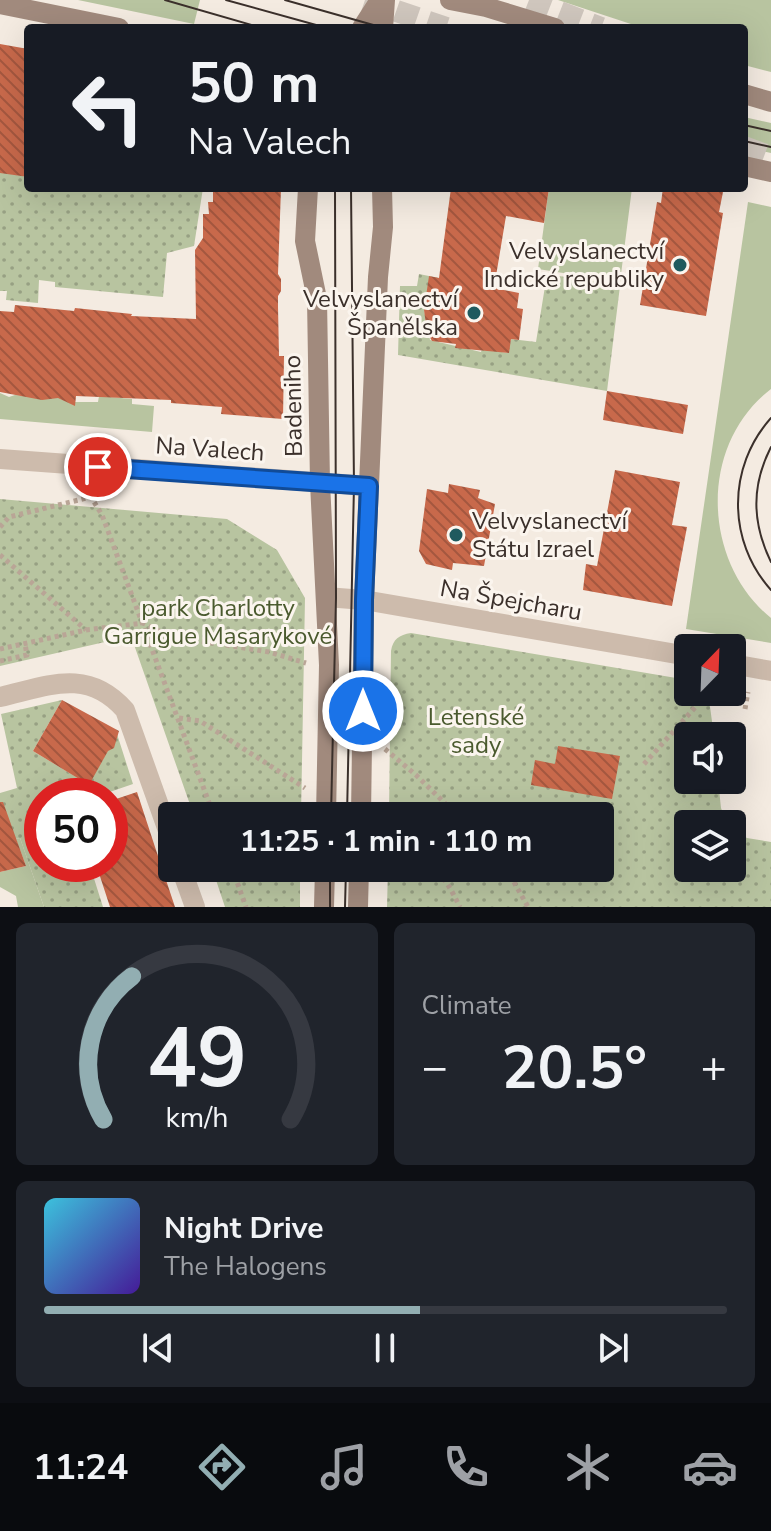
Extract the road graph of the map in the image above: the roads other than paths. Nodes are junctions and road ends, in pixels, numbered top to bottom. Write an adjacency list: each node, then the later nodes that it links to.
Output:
1 (382, 0): 5 (main road); 6 (main road)
2 (450, 0): 7 (main road)
3 (0, 4): 4 (main road)
4 (99, 24)
5 (365, 24)
6 (383, 24)
7 (542, 24)
8 (748, 95): 9 (main road)
9 (771, 102)
10 (748, 167): 11 (main road)
11 (771, 172)
12 (308, 192): 15 (main road, Badeniho)
13 (382, 192): 16 (main road)
14 (0, 459): 15 (street, Na Valech)
15 (320, 483): 16 (street, Na Valech); 17 (main road, Badeniho)
16 (369, 486): 18 (main road)
17 (326, 597): 18 (street, Na Špejcharu); 21 (main road, Badeniho)
18 (364, 600): 19 (street, Na Špejcharu); 22 (main road)
19 (674, 654)
20 (0, 697): 23 (street)
21 (326, 802)
22 (361, 802)
23 (158, 803)
24 (186, 882): 27 (street)
25 (325, 882): 28 (main road)
26 (359, 882): 29 (main road)
27 (195, 907)
28 (324, 907)
29 (358, 907)

